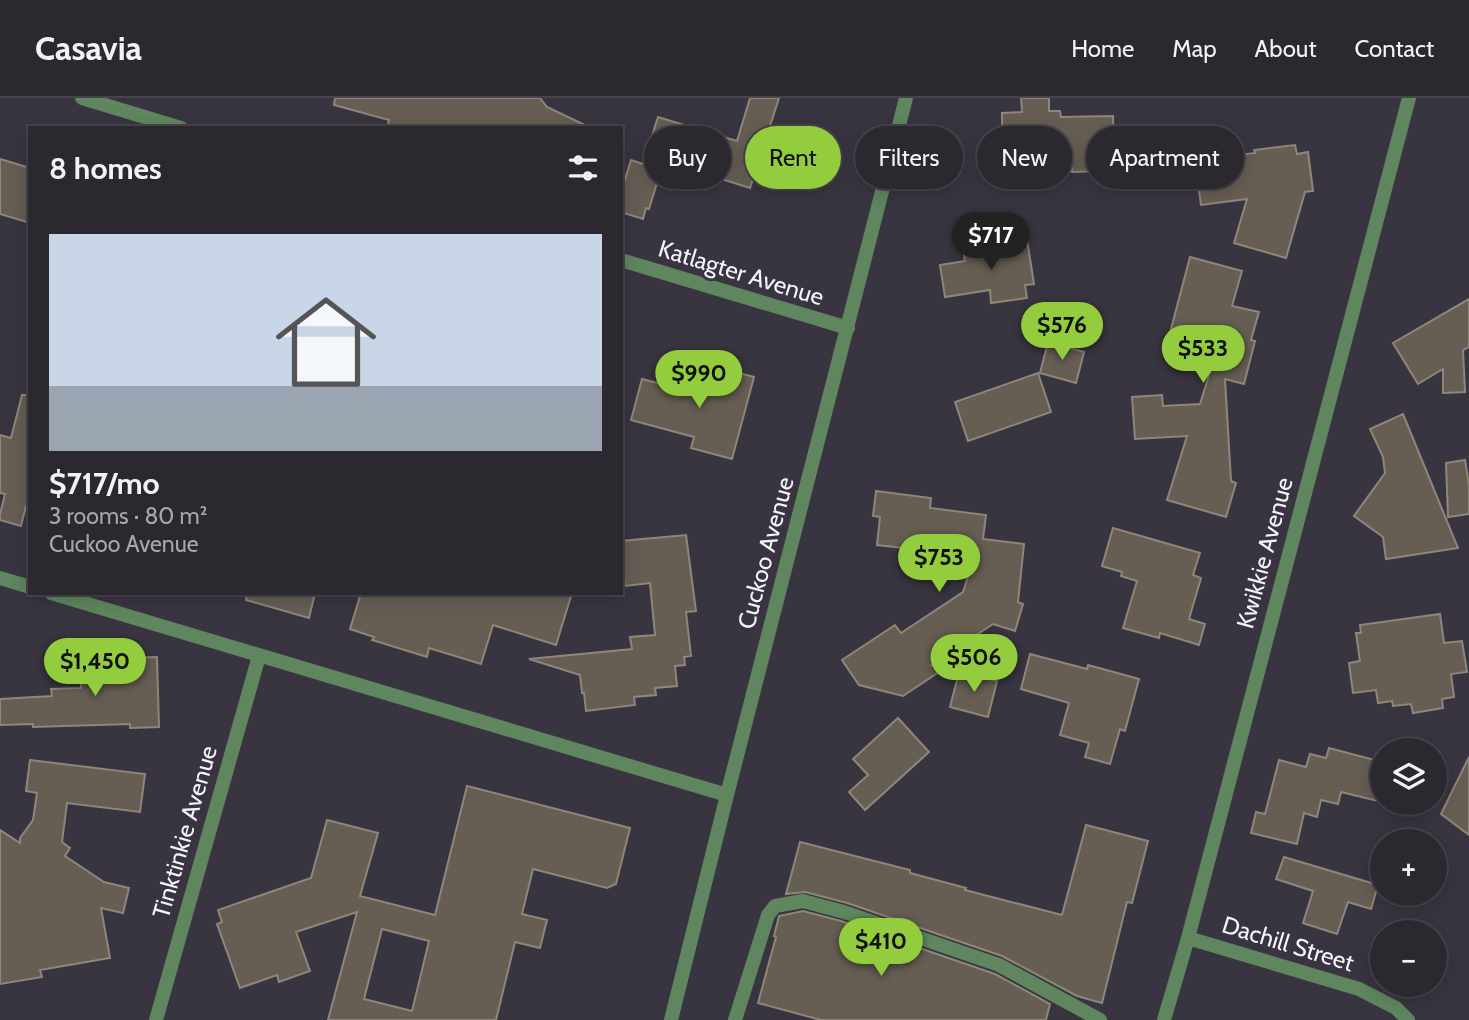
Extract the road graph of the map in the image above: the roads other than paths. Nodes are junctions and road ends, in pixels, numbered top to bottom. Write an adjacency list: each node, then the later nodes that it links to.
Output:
1 (82, 98): 4 (street)
2 (906, 98): 6 (street, Cuckoo Avenue)
3 (1409, 98): 12 (street, Kwikkie Avenue)
4 (174, 126)
5 (623, 261): 6 (street, Katlagter Avenue)
6 (848, 328): 11 (street, Cuckoo Avenue)
7 (0, 578): 8 (street)
8 (28, 586)
9 (58, 595): 10 (street)
10 (258, 656): 11 (street); 13 (street, Tinktinkie Avenue)
11 (727, 795): 14 (street, Cuckoo Avenue)
12 (1188, 938): 17 (street, Kwikkie Avenue); 18 (street, Dachill Street)
13 (156, 1020)
14 (671, 1020)
15 (735, 1020): 16 (street)
16 (1100, 1020)
17 (1164, 1020)
18 (1408, 1020)

